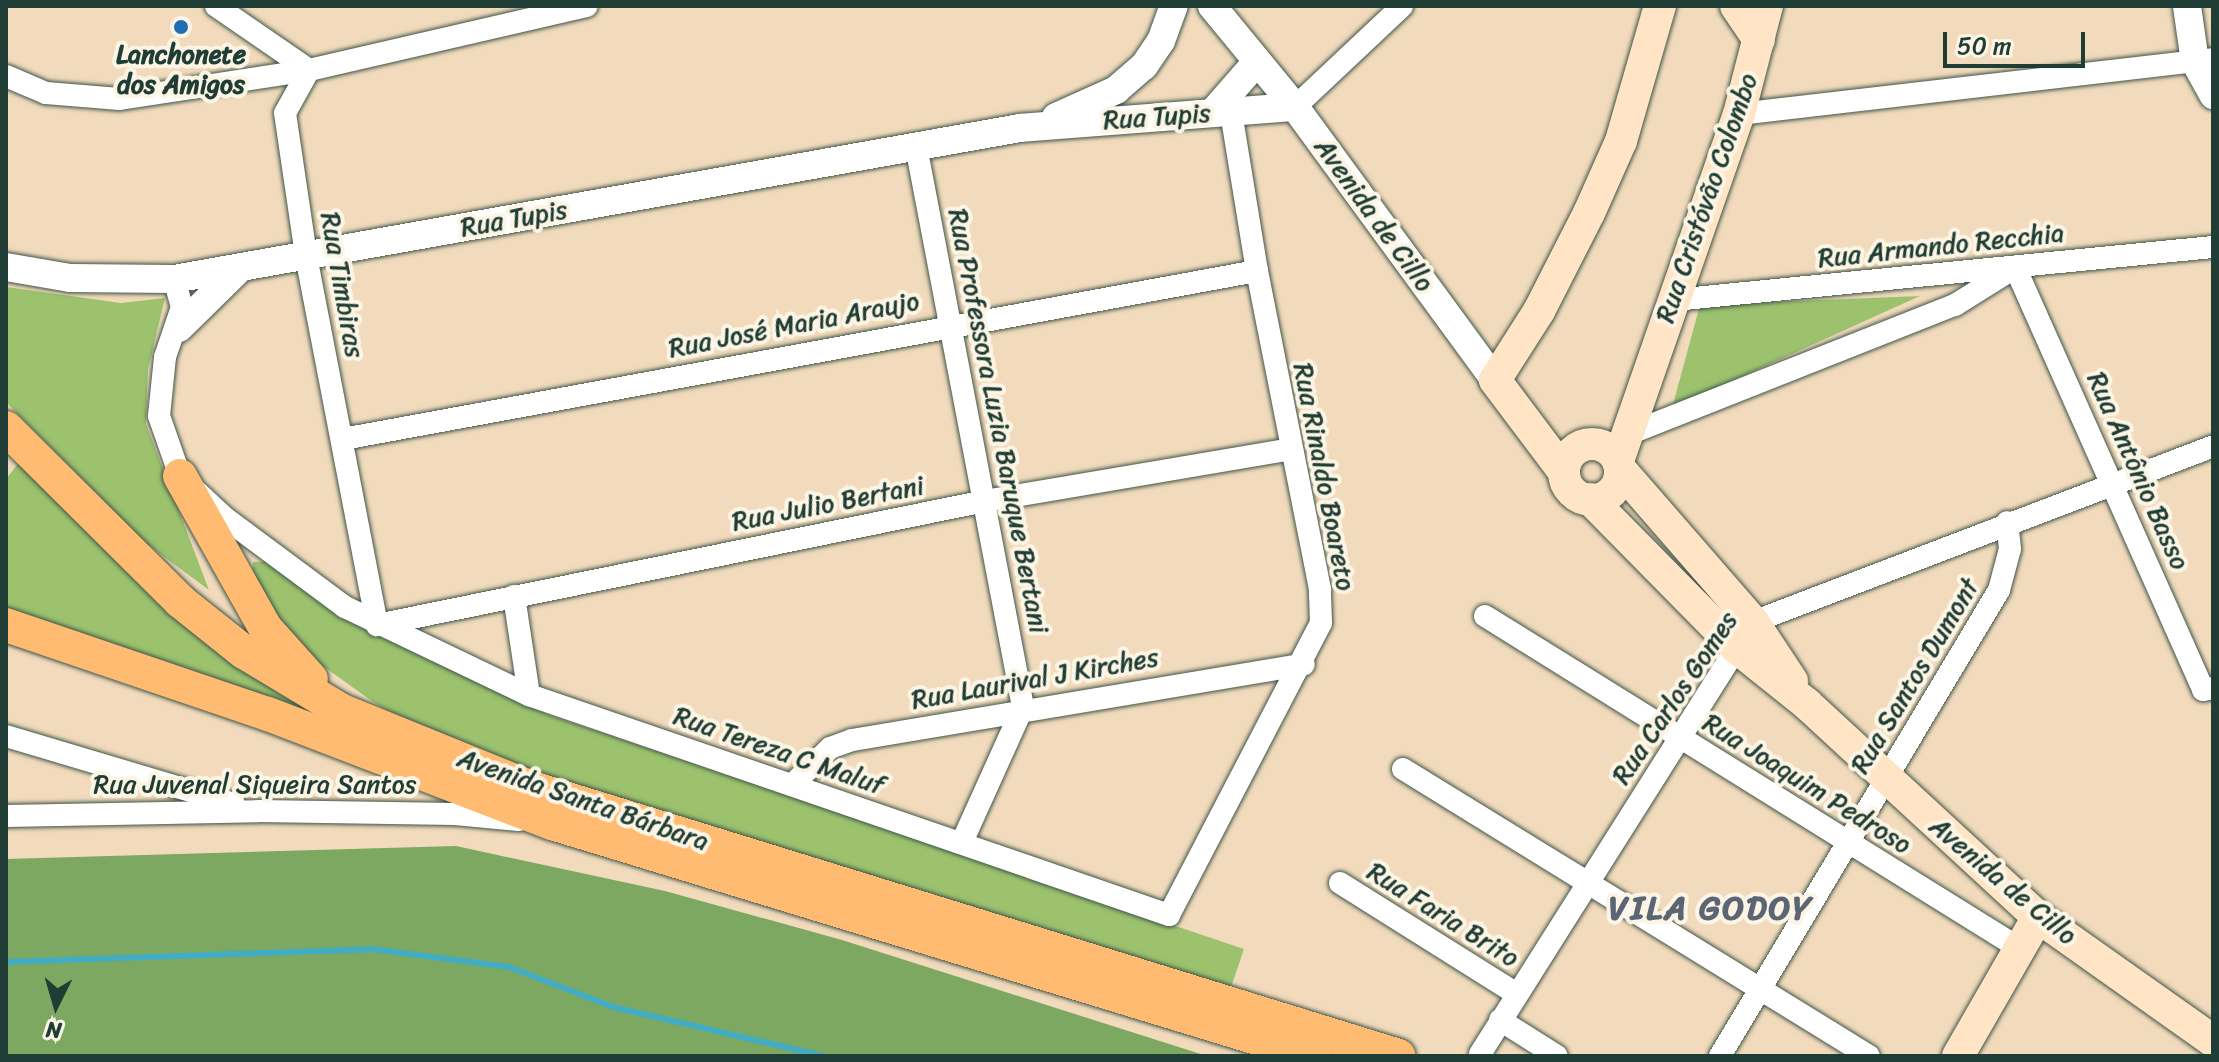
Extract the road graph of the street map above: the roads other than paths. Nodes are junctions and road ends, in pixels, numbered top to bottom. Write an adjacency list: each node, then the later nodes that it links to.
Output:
1 (216, 6): 16 (street)
2 (477, 6): 12 (street)
3 (587, 6): 11 (street)
4 (1174, 6): 18 (street, Rua Tupis)
5 (1212, 6): 15 (street, Avenida de Cillo)
6 (1402, 6): 20 (street)
7 (1660, 6): 36 (main road)
8 (1736, 6): 13 (main road)
9 (1767, 6): 13 (main road, Rua Cristóvão Colombo)
10 (2187, 6): 14 (street)
11 (538, 10): 12 (street)
12 (475, 30): 16 (street)
13 (1759, 40): 22 (main road, Rua Cristóvão Colombo)
14 (2204, 61): 19 (street); 22 (street)
15 (1255, 64): 20 (street, Avenida de Cillo); 21 (street)
16 (309, 70): 17 (street); 27 (street, Rua Timbiras)
17 (6, 76)
18 (1116, 90): 23 (street); 24 (street, Rua Tupis)
19 (2213, 95)
20 (1295, 107): 21 (street, Rua Tupis); 36 (street, Avenida de Cillo)
21 (1222, 112): 23 (street, Rua Tupis); 31 (street, Rua Rinaldo Boareto)
22 (1739, 114): 33 (main road, Rua Cristóvão Colombo)
23 (1115, 121): 24 (street, Rua Tupis)
24 (1020, 128): 25 (street, Rua Tupis)
25 (916, 146): 27 (street, Rua Tupis); 34 (street, Rua Professora Luzia Baruque Bertani)
26 (2213, 247): 29 (street, Rua Armando Recchia)
27 (306, 256): 30 (street, Rua Tupis); 38 (street, Rua Timbiras)
28 (6, 267): 32 (street, Rua Tupis)
29 (2015, 267): 33 (street, Rua Armando Recchia); 42 (street); 45 (street, Rua Antônio Basso)
30 (238, 270): 32 (street, Rua Tupis); 35 (street)
31 (1257, 271): 34 (street, Rua José Maria Araujo); 41 (street, Rua Rinaldo Boareto)
32 (174, 279): 35 (street)
33 (1674, 300): 42 (main road, Rua Cristóvão Colombo)
34 (952, 324): 38 (street, Rua José Maria Araujo); 47 (street, Rua Professora Luzia Baruque Bertani)
35 (179, 328): 44 (street)
36 (1495, 380): 37 (main road, Avenida de Cillo)
37 (1531, 429): 42 (main road); 43 (main road, Avenida de Cillo)
38 (343, 439): 52 (street, Rua Timbiras)
39 (10, 442): 60 (main road, Avenida Santa Bárbara)
40 (2213, 446): 45 (street, Rua Carlos Gomes)
41 (1291, 449): 47 (street, Rua Julio Bertani); 55 (street, Rua Rinaldo Boareto)
42 (1609, 451): 43 (main road); 46 (main road); 53 (main road, Avenida de Cillo)
43 (1564, 472): 46 (main road, Avenida de Cillo)
44 (180, 476): 52 (street, Rua Tereza C Maluf); 60 (main road)
45 (2113, 482): 48 (street, Rua Carlos Gomes); 57 (street, Rua Antônio Basso)
46 (1590, 499): 53 (main road, Avenida de Cillo)
47 (985, 501): 49 (street, Rua Julio Bertani); 59 (street, Rua Professora Luzia Baruque Bertani)
48 (2007, 522): 53 (street, Rua Carlos Gomes); 64 (street, Rua Santos Dumont)
49 (514, 596): 52 (street, Rua Julio Bertani); 58 (street)
50 (1485, 616): 62 (street, Rua Joaquim Pedroso)
51 (6, 625): 56 (main road, Avenida Santa Bárbara)
52 (377, 625): 58 (street, Rua Tereza C Maluf)
53 (1745, 635): 62 (street, Rua Carlos Gomes); 64 (main road, Avenida de Cillo)
54 (6, 638): 56 (main road)
55 (1304, 664): 59 (street, Rua Laurival J Kirches); 73 (street, Rua Rinaldo Boareto)
56 (143, 674): 68 (main road, Avenida Santa Bárbara)
57 (2213, 688)
58 (529, 695): 65 (street, Rua Tereza C Maluf)
59 (1023, 707): 65 (street, Rua Laurival J Kirches); 69 (street)
60 (342, 711): 78 (main road, Avenida Santa Bárbara)
61 (6, 736): 66 (street)
62 (1680, 738): 70 (street, Rua Joaquim Pedroso); 71 (street, Rua Carlos Gomes)
63 (1403, 769): 71 (street)
64 (1886, 779): 70 (street, Rua Santos Dumont); 74 (main road, Avenida de Cillo)
65 (792, 785): 69 (street, Rua Tereza C Maluf)
66 (258, 811): 67 (street, Rua Juvenal Siqueira Santos); 68 (street, Rua Juvenal Siqueira Santos)
67 (6, 816)
68 (552, 823): 78 (main road, Avenida Santa Bárbara)
69 (962, 842): 73 (street, Rua Tereza C Maluf)
70 (1847, 843): 75 (street, Rua Joaquim Pedroso); 76 (street, Rua Santos Dumont)
71 (1588, 882): 76 (street); 77 (street, Rua Carlos Gomes)
72 (1340, 883): 77 (street, Rua Faria Brito)
73 (1169, 915)
74 (2038, 917): 75 (main road); 80 (main road, Avenida de Cillo)
75 (2019, 948): 87 (main road)
76 (1761, 989): 85 (street, Rua Santos Dumont); 86 (street)
77 (1517, 994): 79 (street, Rua Carlos Gomes)
78 (1230, 1015): 82 (main road); 83 (main road)
79 (1500, 1020): 81 (street, Rua Carlos Gomes); 84 (street)
80 (2213, 1041)
81 (1480, 1054)
82 (1316, 1056)
83 (1399, 1056)
84 (1557, 1056)
85 (1720, 1056)
86 (1869, 1056)
87 (1958, 1056)

